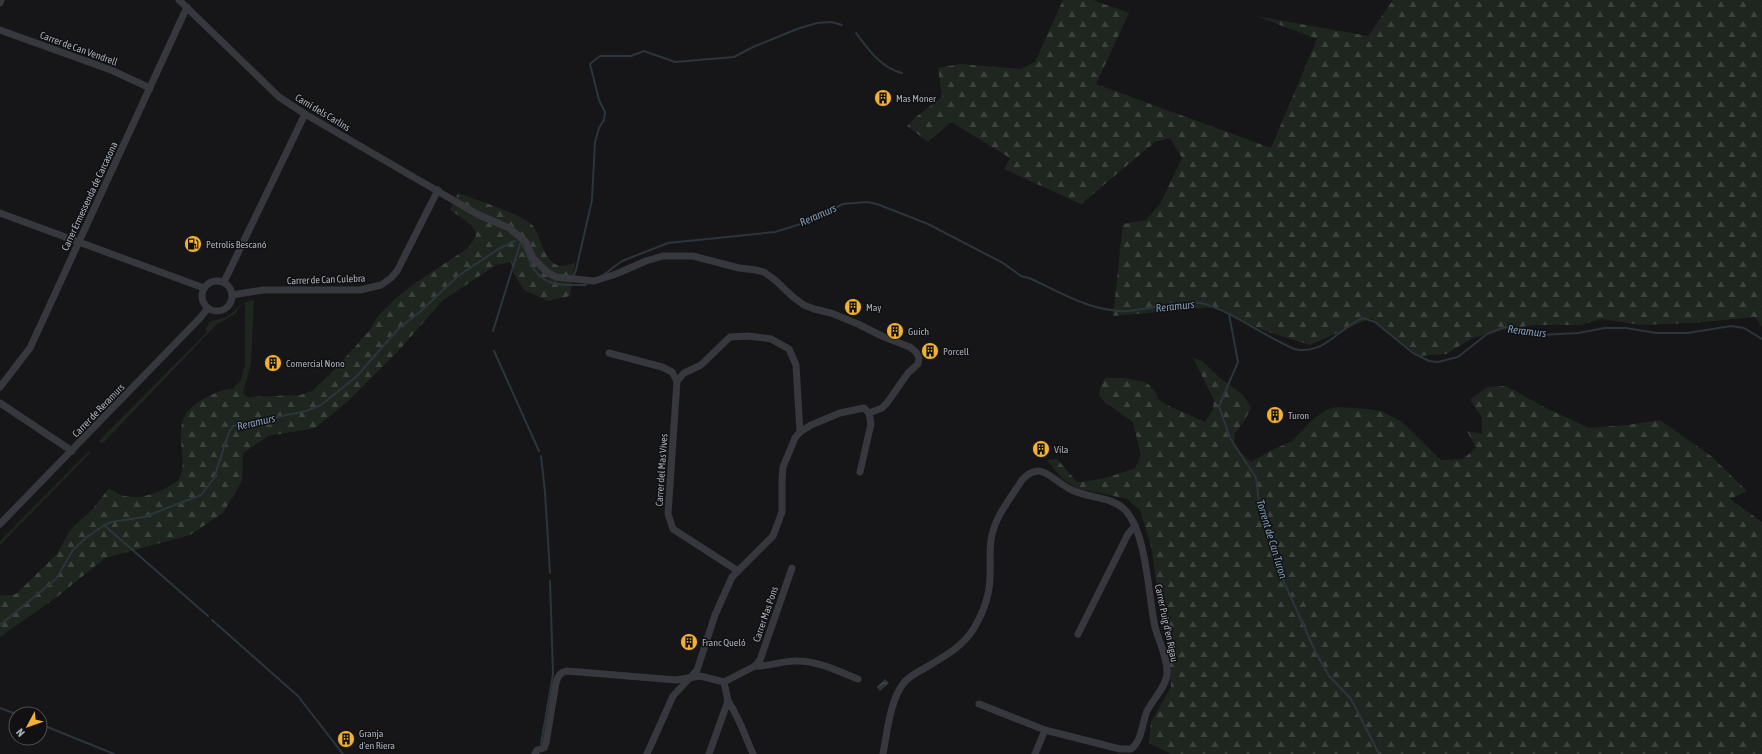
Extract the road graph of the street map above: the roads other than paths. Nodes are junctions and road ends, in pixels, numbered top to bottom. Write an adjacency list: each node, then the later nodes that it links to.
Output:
1 (1, 0): 3 (street)
2 (179, 0): 4 (street, Camí dels Carlins)
3 (0, 3)
4 (187, 8): 6 (street, Carrer Ermessenda de Carcasona); 7 (street, Camí dels Carlins)
5 (0, 30): 6 (street, Carrer de Can Vendrell)
6 (150, 88): 10 (street, Carrer Ermessenda de Carcasona)
7 (305, 114): 8 (street, Camí dels Carlins); 11 (street)
8 (438, 190): 13 (street, Carrer de Can Culebra); 19 (street, Camí dels Carlins)
9 (0, 213): 10 (street)
10 (79, 243): 12 (street); 17 (street, Carrer Ermessenda de Carcasona)
11 (224, 282): 12 (street); 13 (street)
12 (204, 288): 14 (street)
13 (232, 295): 14 (street)
14 (208, 308): 21 (street, Carrer de Reramurs)
15 (609, 353): 16 (street)
16 (677, 381): 20 (street); 26 (street, Carrer del Mas Vives)
17 (0, 387)
18 (0, 403): 21 (street)
19 (869, 413): 20 (street); 22 (street)
20 (800, 432): 26 (street)
21 (72, 450): 23 (street, Carrer de Reramurs)
22 (860, 472)
23 (0, 524)
24 (1134, 526): 27 (street); 34 (street, Carrer Puig d'en Rigau); 39 (street, Carrer Puig d'en Rigau)
25 (792, 568): 28 (street, Carrer Mas Pons)
26 (738, 571): 29 (street)
27 (1078, 634)
28 (755, 666): 30 (street); 31 (street)
29 (690, 679): 31 (street); 35 (street); 36 (street)
30 (858, 679)
31 (724, 682): 32 (street)
32 (728, 701): 37 (street); 38 (street)
33 (979, 704): 34 (street, Carrer Puig d'en Rigau)
34 (1045, 730): 40 (street)
35 (535, 754)
36 (647, 754)
37 (709, 754)
38 (754, 754)
39 (883, 754)
40 (1035, 754)

